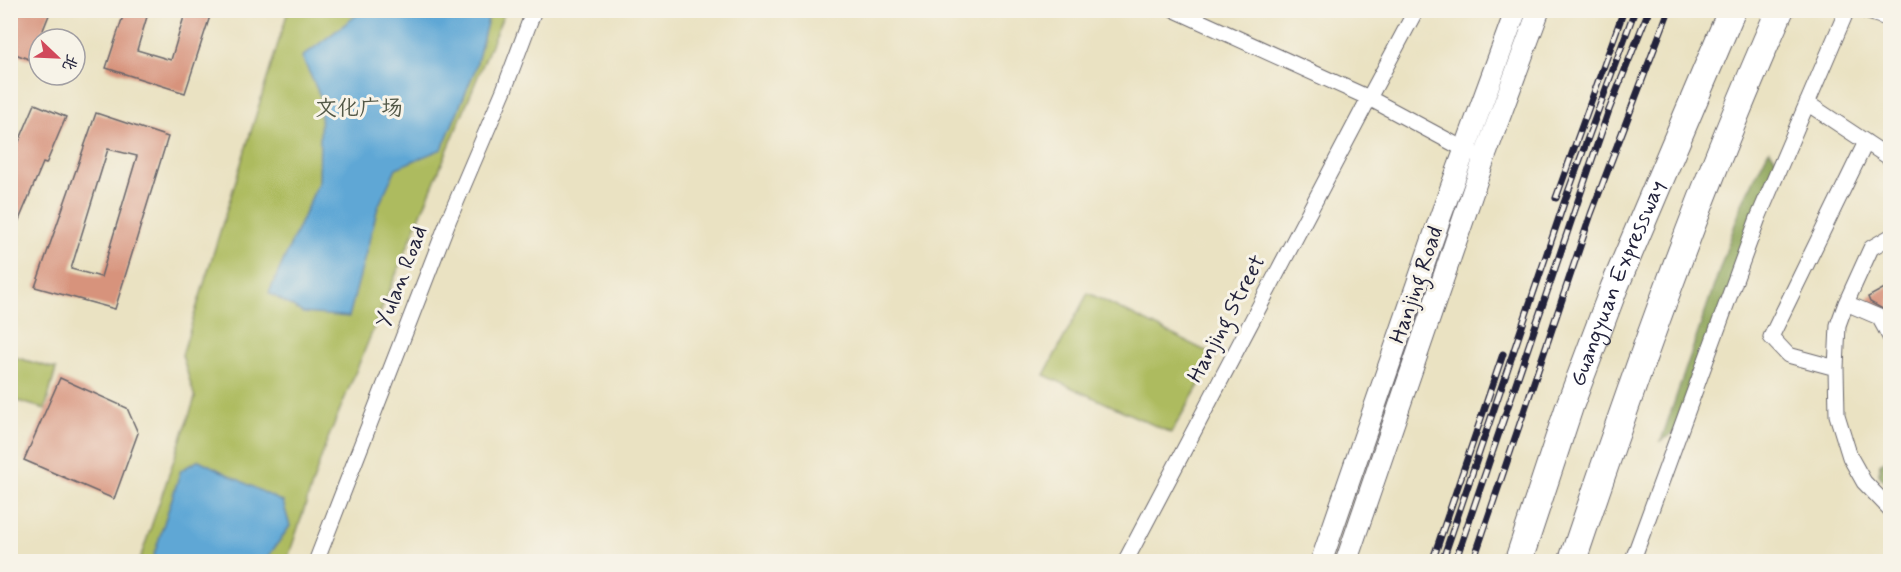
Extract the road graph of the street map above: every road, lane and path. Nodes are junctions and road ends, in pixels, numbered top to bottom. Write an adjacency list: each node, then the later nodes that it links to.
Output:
1 (534, 10): 22 (street, Yulan Road)
2 (1175, 10): 11 (street)
3 (1416, 10): 11 (street, Hanjing Street)
4 (1516, 10): 14 (street, Hanjing Road)
5 (1539, 10): 14 (street, Hanjing Road)
6 (1732, 10): 26 (highway, Guangyuan Expressway)
7 (1780, 10): 18 (highway, Guangyuan Expressway)
8 (1847, 10): 12 (street)
9 (1862, 10): 10 (street)
10 (1890, 19)
11 (1370, 98): 14 (street); 23 (street, Hanjing Street)
12 (1807, 103): 13 (street); 29 (street)
13 (1866, 142): 15 (street); 20 (street)
14 (1475, 155): 24 (street, Hanjing Road); 25 (street, Hanjing Road)
15 (1890, 158)
16 (1890, 237): 17 (street)
17 (1846, 303): 19 (street); 20 (street)
18 (1653, 324): 27 (highway, Guangyuan Expressway); 28 (highway)
19 (1890, 337)
20 (1836, 368): 21 (street)
21 (1890, 509)
22 (316, 561)
23 (1125, 561)
24 (1320, 561)
25 (1346, 561)
26 (1518, 561)
27 (1572, 561)
28 (1591, 561)
29 (1632, 561)

